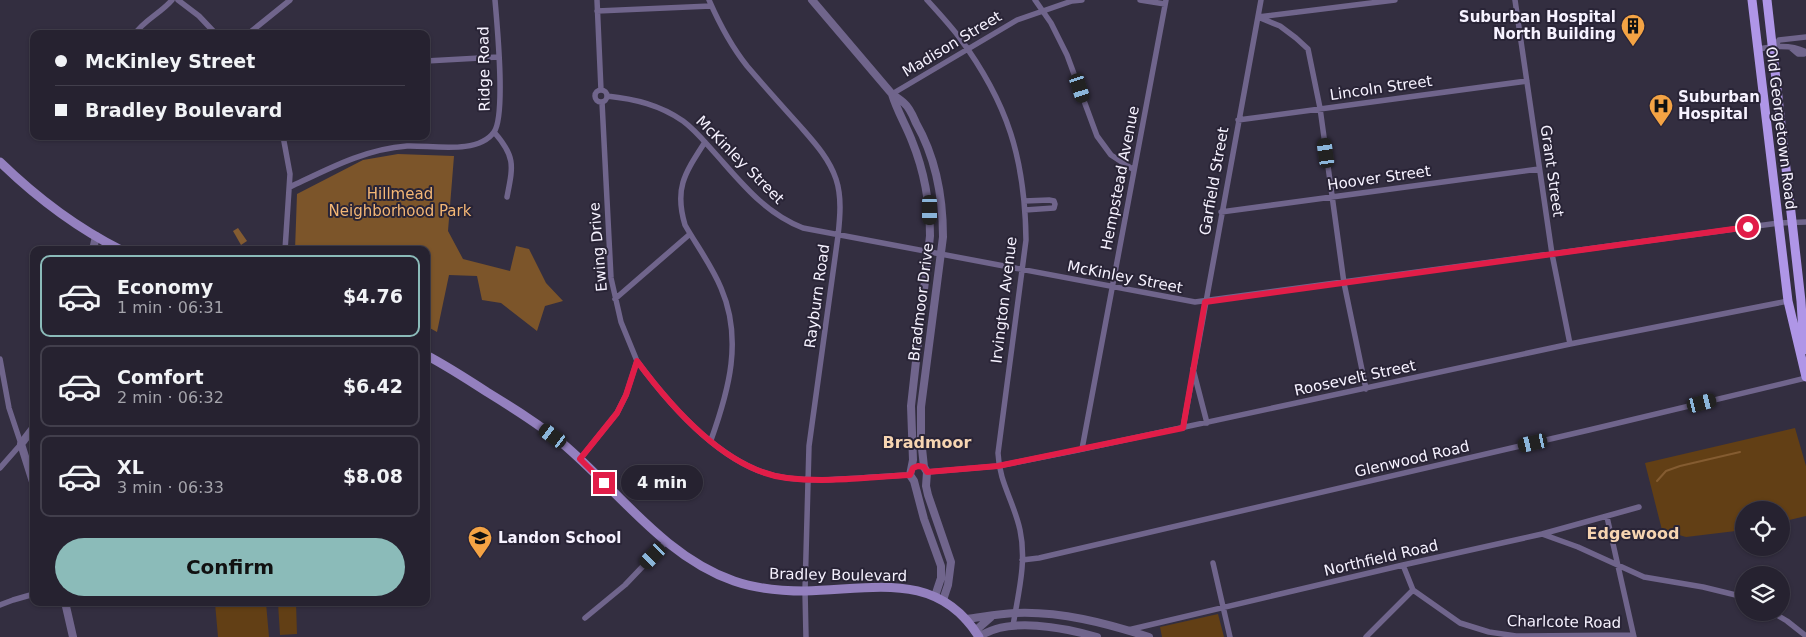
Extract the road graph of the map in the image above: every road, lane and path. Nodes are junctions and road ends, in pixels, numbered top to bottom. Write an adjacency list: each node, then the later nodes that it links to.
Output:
1 (172, 0): 21 (street)
2 (178, 0): 22 (street)
3 (290, 0): 23 (street)
4 (495, 0): 29 (street, Ridge Road)
5 (597, 0): 19 (street)
6 (812, 0): 33 (street, Bradmoor Drive)
7 (927, 0): 27 (street, Irvington Avenue)
8 (1035, 0): 18 (street)
9 (1082, 0): 18 (street, Madison Street)
10 (1140, 0): 16 (street)
11 (1261, 0): 20 (street, Garfield Street)
12 (1395, 0): 20 (street)
13 (1515, 0): 31 (street, Grant Street)
14 (1752, 0): 26 (main road, Old Georgetown Road)
15 (1767, 0): 25 (main road, Old Georgetown Road)
16 (1166, 2): 43 (street, Hempstead Avenue)
17 (710, 3): 19 (street); 55 (street, Rayburn Road)
18 (1043, 10): 27 (street, Madison Street); 43 (street)
19 (597, 11): 32 (street)
20 (1258, 17): 36 (street); 37 (street, Garfield Street)
21 (138, 30)
22 (212, 30)
23 (253, 30)
24 (1806, 37): 25 (street)
25 (1773, 46): 26 (street); 28 (street); 50 (main road, Old Georgetown Road)
26 (1758, 49): 52 (main road, Old Georgetown Road)
27 (968, 50): 33 (street, Madison Street); 47 (street, Irvington Avenue)
28 (1806, 52)
29 (498, 57): 30 (street); 38 (street, Ridge Road)
30 (430, 61)
31 (1527, 81): 36 (street, Lincoln Street); 42 (street, Grant Street)
32 (601, 90): 34 (street); 35 (street)
33 (892, 94): 59 (street, Bradmoor Drive); 60 (street, Bradmoor Drive)
34 (607, 96): 35 (street); 40 (street, McKinley Street)
35 (602, 102): 65 (street, Ewing Drive)
36 (1320, 108): 37 (street, Lincoln Street); 46 (street)
37 (1238, 120): 49 (street, Garfield Street)
38 (494, 132): 44 (street, Ridge Road); 45 (street)
39 (283, 140): 44 (street)
40 (705, 142): 53 (street); 55 (street, McKinley Street)
41 (0, 162): 54 (main road)
42 (1539, 169): 46 (street, Hoover Street); 61 (street, Grant Street)
43 (1134, 170): 64 (street, Hempstead Avenue)
44 (290, 187): 58 (street)
45 (507, 197)
46 (1332, 197): 49 (street, Hoover Street); 63 (street)
47 (1024, 201): 48 (street, Irvington Avenue); 48 (street)
48 (1025, 210): 62 (street, Irvington Avenue)
49 (1221, 212): 68 (street, Garfield Street)
50 (1792, 222): 51 (street, McKinley Street); 52 (street, McKinley Street); 67 (main road, Old Georgetown Road)
51 (1806, 222)
52 (1779, 223): 61 (street, McKinley Street); 66 (main road, Old Georgetown Road)
53 (690, 234): 65 (street); 79 (street)
54 (96, 236): 56 (street); 57 (main road)
55 (838, 236): 59 (street, McKinley Street); 88 (street, Rayburn Road)
56 (95, 246)
57 (114, 246)
58 (285, 246)
59 (928, 252): 60 (street, McKinley Street); 87 (street, Bradmoor Drive)
60 (940, 254): 62 (street, McKinley Street); 86 (street, Bradmoor Drive)
61 (1552, 254): 63 (street, McKinley Street); 69 (street, Grant Street)
62 (1022, 270): 64 (street, McKinley Street); 83 (street, Irvington Avenue)
63 (1344, 283): 68 (street, McKinley Street); 75 (street)
64 (1112, 287): 68 (street, McKinley Street); 81 (street, Hempstead Avenue)
65 (616, 300): 72 (street, Ewing Drive)
66 (1788, 300): 69 (street, Roosevelt Street); 74 (main road, Old Georgetown Road)
67 (1804, 301): 74 (main road, Old Georgetown Road)
68 (1205, 302): 73 (street, Garfield Street)
69 (1570, 344): 75 (street, Roosevelt Street)
70 (430, 357): 82 (main road, Bradley Boulevard)
71 (0, 359): 80 (street)
72 (637, 361): 79 (street); 82 (street)
73 (1192, 367): 76 (street, Garfield Street); 77 (street, Garfield Street)
74 (1806, 376): 93 (street, Glenwood Road)
75 (1366, 389): 76 (street, Roosevelt Street)
76 (1207, 423): 77 (street, Roosevelt Street)
77 (1183, 428): 81 (street, Roosevelt Street)
78 (30, 433): 80 (street)
79 (711, 440): 88 (street)
80 (21, 444): 84 (street); 85 (street)
81 (1082, 450): 83 (street, Roosevelt Street)
82 (580, 459): 92 (main road, Bradley Boulevard)
83 (998, 466): 86 (street, Roosevelt Street); 93 (street, Irvington Avenue)
84 (0, 468)
85 (30, 472)
86 (925, 472): 87 (street); 87 (street); 101 (street, Bradmoor Drive)
87 (912, 475): 88 (street); 101 (street, Bradmoor Drive)
88 (808, 478): 98 (street, Rayburn Road)
89 (1639, 507): 90 (street, Northfield Road)
90 (1607, 517): 91 (street, Northfield Road); 96 (street)
91 (1542, 534): 95 (street, Northfield Road); 96 (street)
92 (666, 542): 98 (main road, Bradley Boulevard); 107 (street)
93 (1022, 560): 105 (street, Irvington Avenue)
94 (1213, 563): 104 (street)
95 (1402, 565): 97 (street); 104 (street, Northfield Road)
96 (1619, 567): 100 (street); 113 (street)
97 (1413, 590): 113 (street, Charlcote Road); 120 (street)
98 (805, 591): 101 (main road, Bradley Boulevard); 116 (street, Rayburn Road)
99 (30, 595): 102 (street)
100 (1735, 596)
101 (939, 598): 108 (main road, Bradley Boulevard)
102 (0, 605)
103 (67, 606): 115 (street)
104 (1223, 607): 111 (street, Northfield Road); 119 (street)
105 (1015, 613): 106 (street); 110 (street, Irvington Avenue); 111 (street)
106 (993, 616): 108 (street); 112 (street)
107 (585, 618)
108 (965, 619): 112 (main road, Bradley Boulevard)
109 (1787, 621): 114 (street)
110 (1013, 626): 112 (street); 117 (street)
111 (1127, 634): 118 (street)
112 (978, 635)
113 (1634, 636)
114 (1806, 636)
115 (73, 637)
116 (806, 637)
117 (1097, 637)
118 (1148, 637)
119 (1230, 637)
120 (1366, 637)

